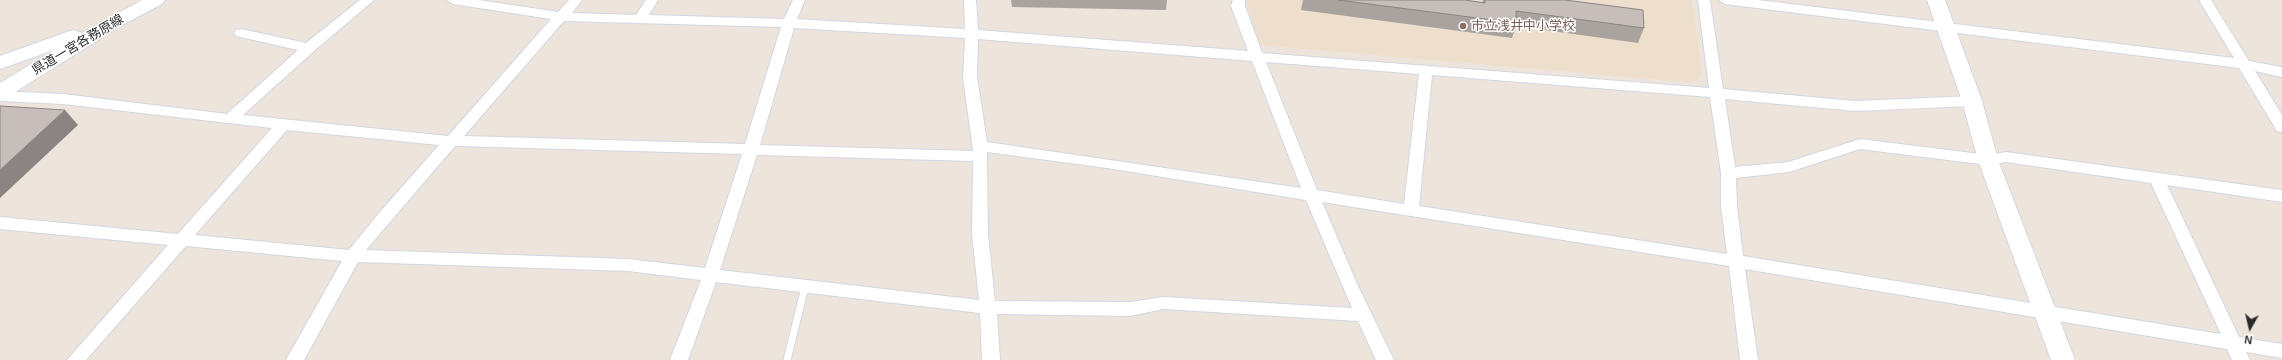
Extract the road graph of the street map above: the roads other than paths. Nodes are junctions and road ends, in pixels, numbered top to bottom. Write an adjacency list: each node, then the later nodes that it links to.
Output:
1 (156, 0): 15 (street, 県道一宮各務原線)
2 (368, 0): 20 (street)
3 (453, 0): 13 (street)
4 (576, 0): 13 (street)
5 (652, 0): 14 (street)
6 (799, 0): 16 (street)
7 (970, 0): 19 (street)
8 (1238, 0): 21 (street)
9 (1704, 0): 27 (street)
10 (1725, 0): 17 (street)
11 (1936, 0): 17 (street)
12 (2205, 0): 23 (street)
13 (562, 16): 14 (street); 33 (street)
14 (641, 18): 16 (street)
15 (114, 22): 22 (street); 26 (street, 県道一宮各務原線)
16 (789, 23): 19 (street); 34 (street)
17 (1946, 28): 23 (street); 29 (street)
18 (241, 33): 20 (street)
19 (972, 34): 21 (street); 35 (street)
20 (309, 48): 30 (street)
21 (1258, 57): 24 (street); 39 (street)
22 (0, 63)
23 (2243, 64): 25 (street); 32 (street)
24 (1426, 71): 27 (street); 41 (street)
25 (2282, 72)
26 (0, 92)
27 (1716, 93): 29 (street); 37 (street)
28 (0, 96): 30 (street)
29 (1972, 101): 36 (street)
30 (230, 119): 31 (street)
31 (284, 124): 33 (street); 43 (street)
32 (2282, 128)
33 (452, 141): 34 (street); 44 (street)
34 (751, 149): 35 (street); 46 (street)
35 (980, 151): 39 (street); 48 (street)
36 (1988, 160): 37 (street); 38 (street); 49 (street)
37 (1728, 173): 45 (street)
38 (2156, 178): 40 (street); 51 (street)
39 (1312, 196): 41 (street); 50 (street)
40 (2282, 196)
41 (1410, 211): 45 (street)
42 (0, 223): 43 (street)
43 (180, 241): 44 (street); 53 (street)
44 (353, 256): 46 (street); 54 (street)
45 (1736, 261): 49 (street); 59 (street)
46 (711, 274): 47 (street); 55 (street)
47 (805, 287): 48 (street); 56 (lane)
48 (988, 306): 50 (street); 57 (street)
49 (2047, 312): 51 (street); 60 (street)
50 (1364, 315): 58 (street)
51 (2233, 343): 52 (street); 61 (street)
52 (2282, 351)
53 (76, 360)
54 (295, 360)
55 (679, 360)
56 (787, 360)
57 (990, 360)
58 (1384, 360)
59 (1749, 360)
60 (2063, 360)
61 (2241, 360)

